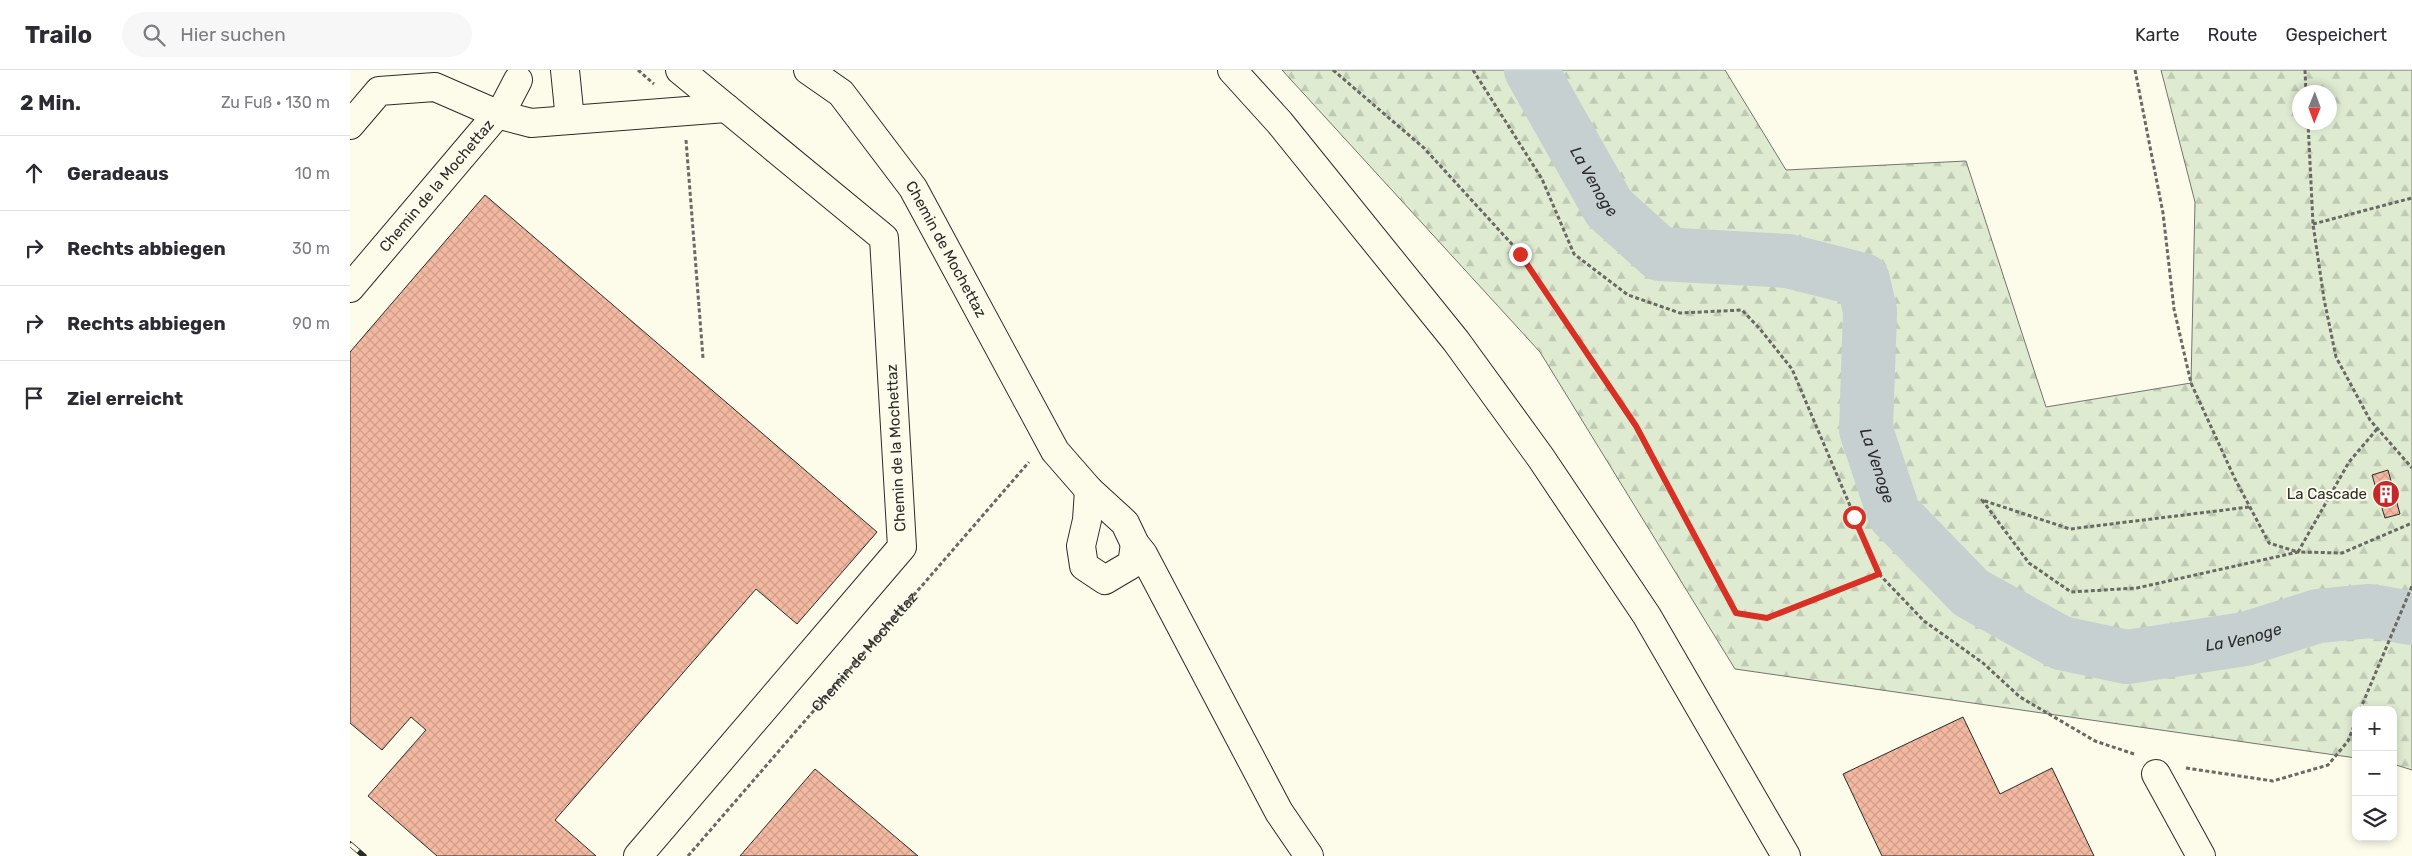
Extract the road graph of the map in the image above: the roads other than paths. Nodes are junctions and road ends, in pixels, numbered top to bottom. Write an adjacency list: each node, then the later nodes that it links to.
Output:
1 (565, 70): 8 (main road)
2 (680, 70): 6 (main road, Chemin de la Mochettaz)
3 (808, 70): 12 (main road, Chemin de Mochettaz)
4 (1232, 70): 17 (main road)
5 (520, 75): 7 (main road, Chemin de la Mochettaz); 9 (main road, Chemin de la Mochettaz)
6 (726, 108): 8 (main road); 15 (main road, Chemin de la Mochettaz)
7 (497, 114): 9 (main road); 10 (main road); 11 (main road, Chemin de la Mochettaz)
8 (570, 120): 9 (main road)
9 (531, 123)
10 (350, 125)
11 (350, 288)
12 (1089, 490): 13 (main road); 13 (main road)
13 (1135, 544): 16 (main road)
14 (2159, 766): 18 (main road)
15 (638, 856)
16 (1310, 856)
17 (1786, 856)
18 (2201, 856)

